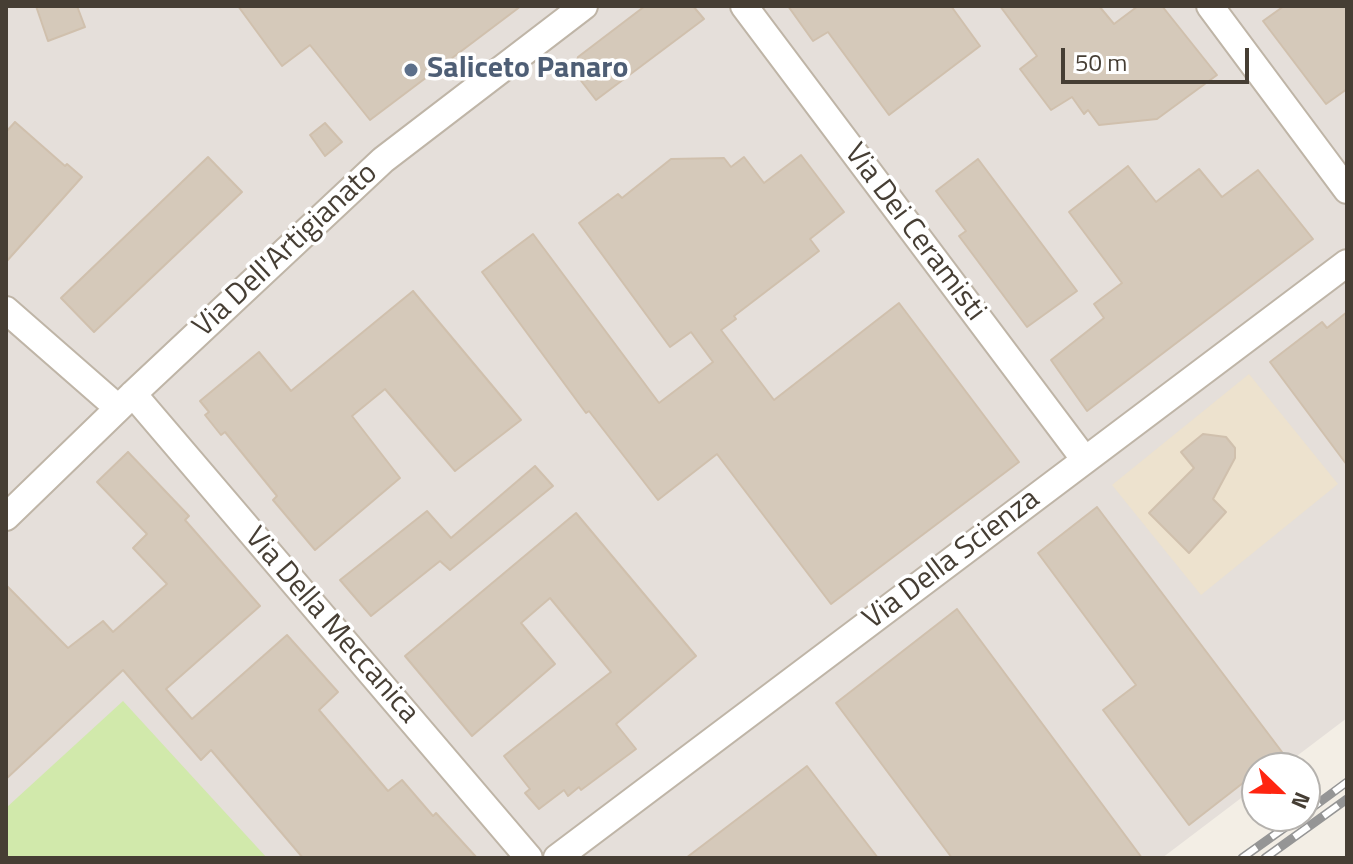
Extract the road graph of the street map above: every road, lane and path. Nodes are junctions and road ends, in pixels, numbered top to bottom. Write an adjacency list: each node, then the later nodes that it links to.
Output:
1 (584, 6): 7 (street, Via Dell'Artigianato)
2 (744, 6): 8 (street, Via Dei Ceramisti)
3 (1210, 6): 4 (street)
4 (1347, 190)
5 (1347, 263): 8 (street, Via Della Scienza)
6 (6, 310): 7 (street, Via Della Meccanica)
7 (126, 401): 9 (street, Via Dell'Artigianato); 10 (street, Via Della Meccanica)
8 (1085, 460): 11 (street, Via Della Scienza)
9 (6, 517)
10 (529, 858)
11 (557, 858)

